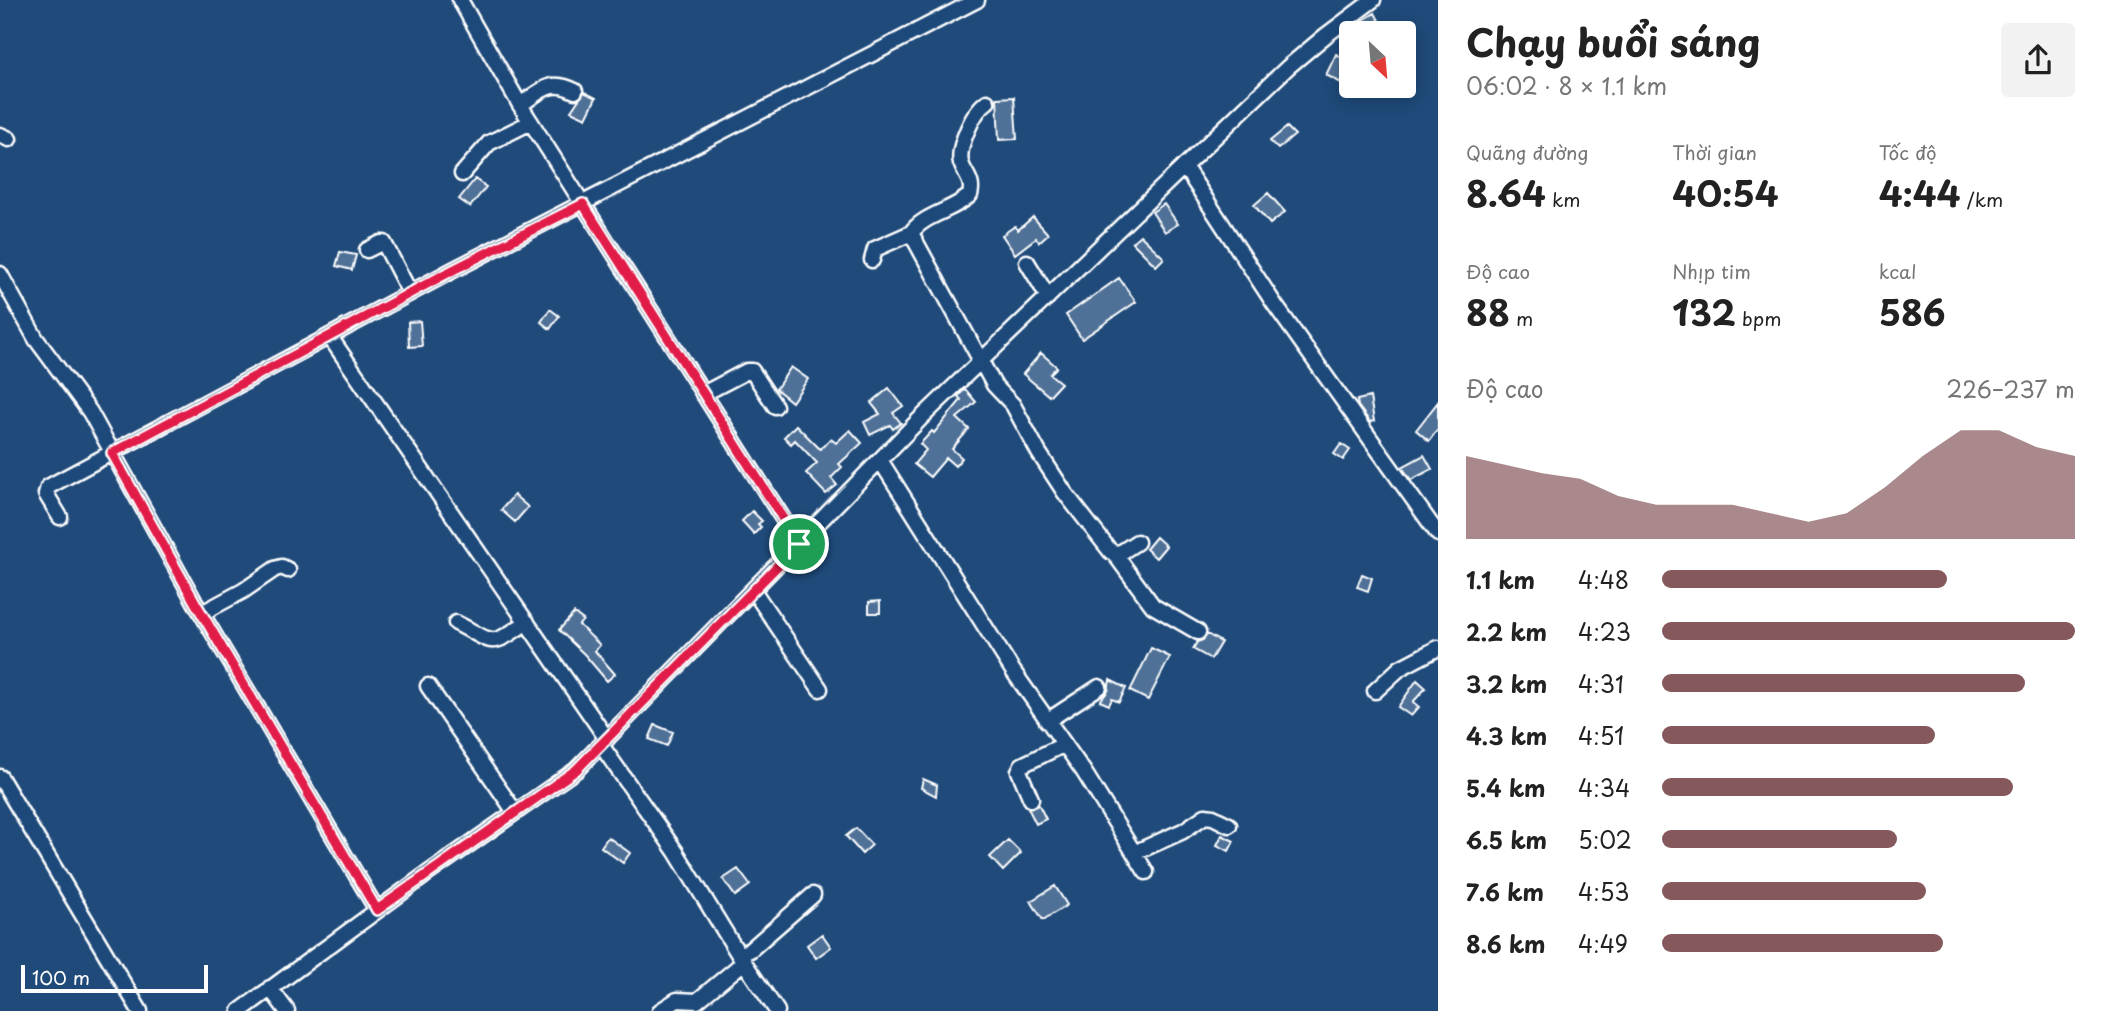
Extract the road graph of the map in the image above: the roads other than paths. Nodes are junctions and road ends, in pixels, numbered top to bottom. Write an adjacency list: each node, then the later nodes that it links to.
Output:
1 (460, 0): 6 (street)
2 (978, 0): 10 (street)
3 (1373, 0): 8 (street)
4 (575, 91): 6 (street)
5 (987, 102): 11 (street)
6 (520, 105): 7 (street)
7 (531, 122): 9 (street); 10 (street)
8 (1184, 166): 17 (street); 25 (street)
9 (462, 174)
10 (583, 204): 16 (street); 20 (street)
11 (911, 233): 13 (street); 19 (street)
12 (367, 250): 16 (street)
13 (872, 260)
14 (1027, 262): 17 (street)
15 (0, 274): 22 (street)
16 (410, 293): 18 (street)
17 (1048, 297): 19 (street)
18 (330, 337): 22 (street); 33 (street)
19 (982, 360): 23 (street); 28 (street)
20 (703, 394): 21 (street); 27 (street)
21 (775, 406)
22 (112, 453): 24 (street); 31 (street)
23 (880, 460): 27 (street); 40 (street)
24 (60, 517)
25 (1438, 534)
26 (1138, 542): 28 (street)
27 (799, 544): 30 (street)
28 (1114, 553): 34 (street)
29 (288, 570): 31 (street)
30 (753, 590): 38 (street); 41 (street)
31 (202, 613): 50 (street)
32 (456, 622): 33 (street)
33 (527, 622): 41 (street)
34 (1198, 632)
35 (1438, 648): 39 (street)
36 (428, 686): 45 (street)
37 (1099, 687): 40 (street)
38 (820, 689)
39 (1375, 691)
40 (1047, 721): 42 (street)
41 (604, 742): 45 (street); 51 (street)
42 (1063, 745): 44 (street); 47 (street)
43 (0, 777): 53 (street)
44 (1031, 799)
45 (515, 812): 50 (street)
46 (1229, 825): 47 (street)
47 (1134, 853): 48 (street)
48 (1146, 872)
49 (813, 895): 51 (street)
50 (377, 910): 52 (street)
51 (741, 958): 56 (street); 57 (street)
52 (271, 988): 54 (street); 55 (street)
53 (140, 1011)
54 (240, 1011)
55 (287, 1011)
56 (660, 1011)
57 (777, 1011)

